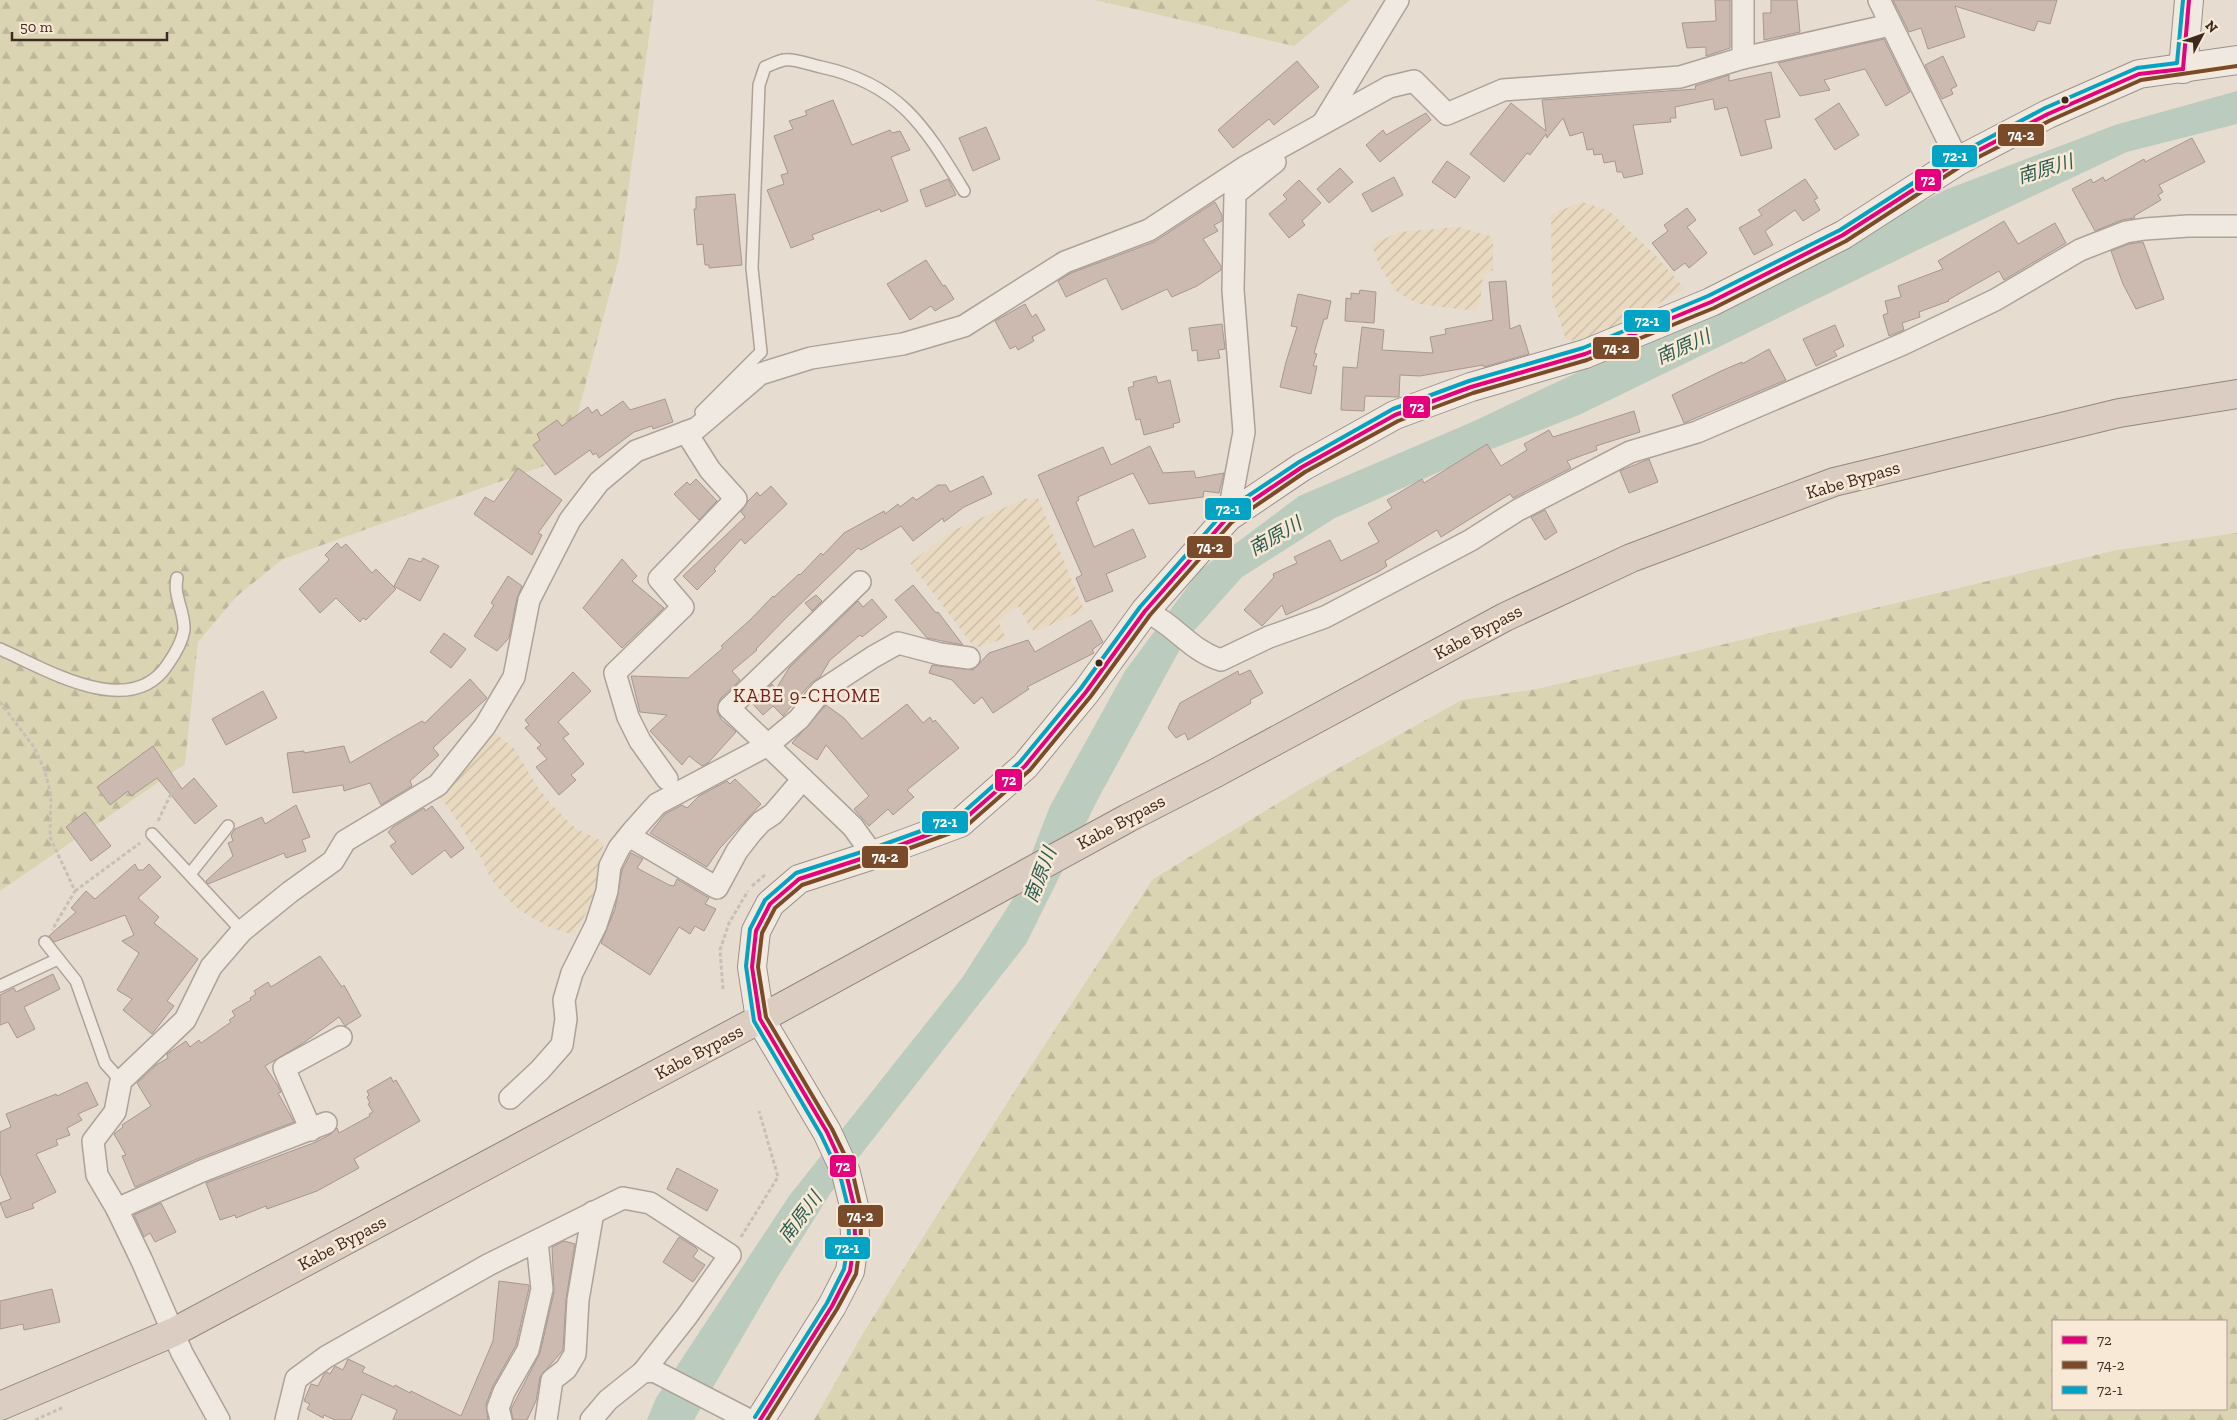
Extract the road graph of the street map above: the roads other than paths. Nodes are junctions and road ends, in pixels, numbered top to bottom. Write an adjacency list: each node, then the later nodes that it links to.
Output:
1 (1398, 0): 9 (street)
2 (1743, 0): 6 (street)
3 (1879, 0): 5 (street)
4 (2189, 0): 8 (main road)
5 (1890, 25): 6 (street); 11 (street)
6 (1743, 58): 9 (street)
7 (2237, 60): 8 (main road)
8 (2183, 69): 11 (main road)
9 (1321, 125): 10 (street)
10 (1285, 145): 15 (street); 16 (street)
11 (1958, 161): 16 (main road)
12 (964, 191): 15 (lane)
13 (2237, 226): 19 (street)
14 (2237, 394): 34 (highway, Kabe Bypass)
15 (691, 430): 23 (street); 30 (street)
16 (1228, 518): 19 (main road)
17 (177, 578): 20 (lane)
18 (860, 582): 22 (street)
19 (1152, 614): 28 (main road)
20 (0, 649)
21 (969, 658): 22 (street)
22 (768, 745): 24 (street); 27 (street)
23 (667, 779)
24 (803, 779): 27 (street); 28 (street)
25 (228, 826): 29 (lane)
26 (152, 834): 29 (lane)
27 (629, 836): 37 (street)
28 (873, 855): 34 (main road)
29 (190, 874): 30 (lane)
30 (242, 931): 36 (street)
31 (45, 942): 32 (lane)
32 (58, 959): 33 (lane); 36 (lane)
33 (0, 986)
34 (760, 1020): 41 (highway, Kabe Bypass); 50 (main road)
35 (341, 1037): 38 (street)
36 (121, 1081): 38 (street)
37 (510, 1098)
38 (117, 1209): 41 (street)
39 (593, 1212): 40 (street); 42 (street); 47 (street)
40 (537, 1241): 45 (street); 46 (street)
41 (174, 1332): 43 (highway, Kabe Bypass); 44 (street)
42 (643, 1372): 48 (street); 49 (street)
43 (0, 1406)
44 (219, 1420)
45 (286, 1420)
46 (501, 1420)
47 (546, 1420)
48 (591, 1420)
49 (749, 1420)
50 (760, 1420)

